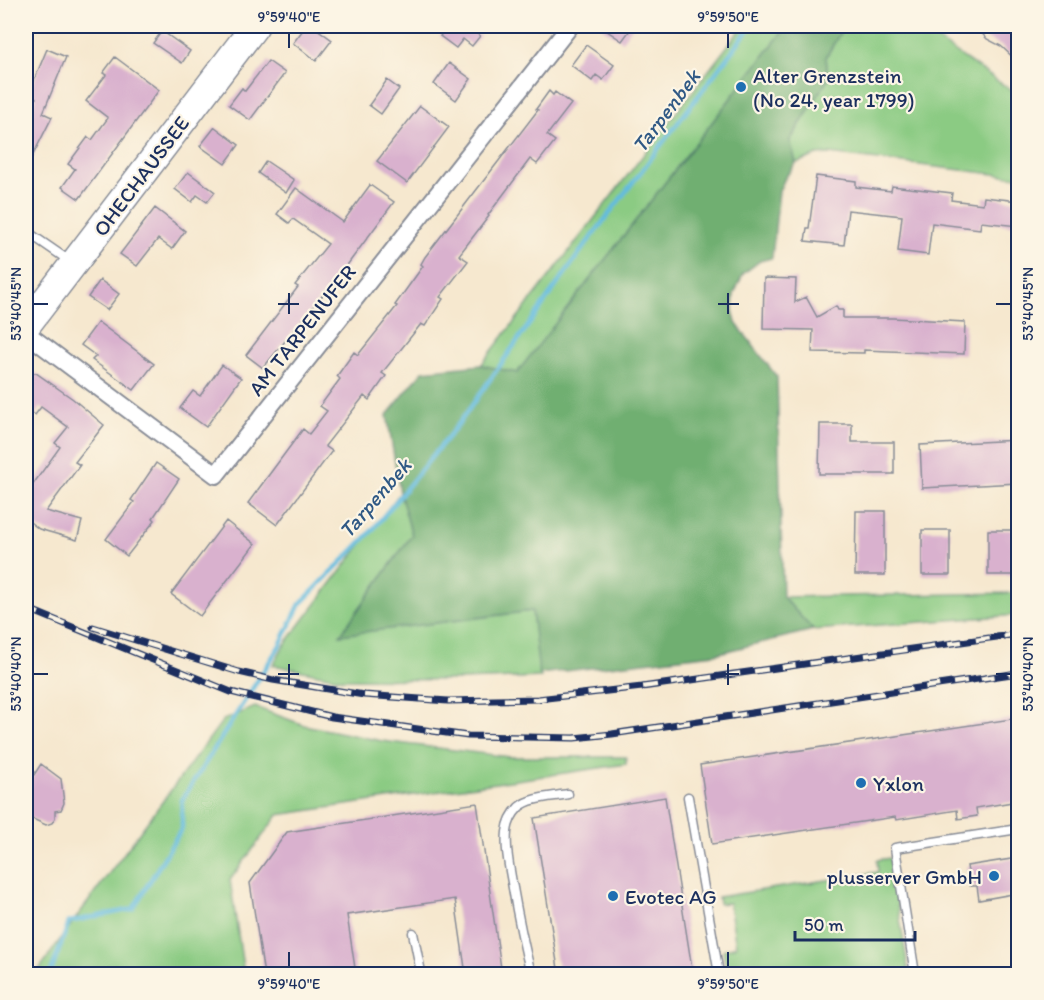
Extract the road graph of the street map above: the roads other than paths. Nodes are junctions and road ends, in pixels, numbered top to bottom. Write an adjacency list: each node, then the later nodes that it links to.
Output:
1 (255, 26): 4 (main road, OHECHAUSSEE)
2 (570, 26): 6 (street, AM TARPENUFER)
3 (26, 231): 4 (lane)
4 (74, 264): 5 (main road, OHECHAUSSEE)
5 (26, 326)
6 (26, 333)
7 (568, 794): 12 (lane)
8 (688, 797): 13 (lane)
9 (1018, 829): 14 (lane)
10 (413, 933): 11 (lane)
11 (425, 975)
12 (531, 975)
13 (719, 975)
14 (915, 975)

